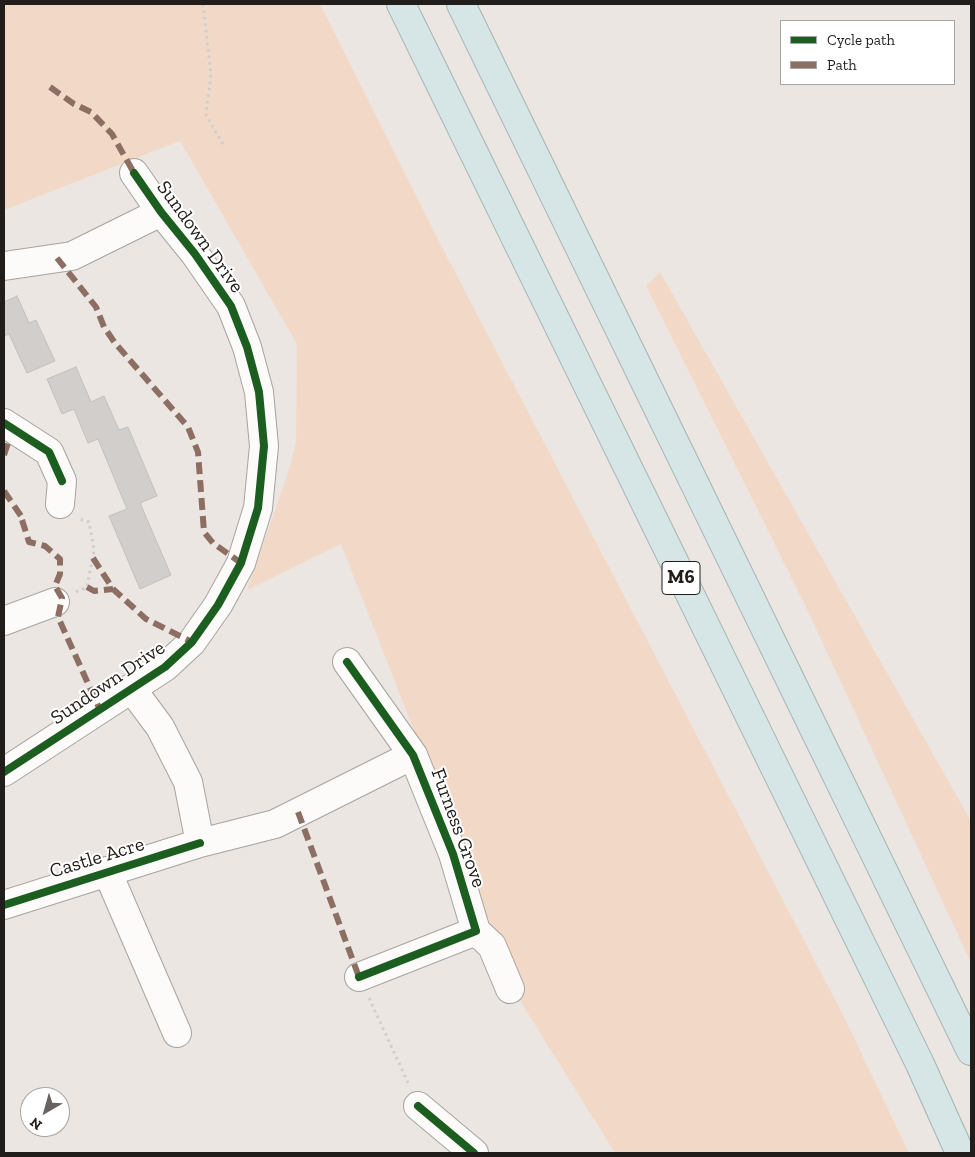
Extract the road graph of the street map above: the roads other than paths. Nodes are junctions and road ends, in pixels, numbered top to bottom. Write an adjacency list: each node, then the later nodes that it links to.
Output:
1 (401, 4): 24 (highway, M6)
2 (461, 4): 21 (highway)
3 (134, 173): 4 (street, Sundown Drive)
4 (161, 212): 5 (street); 11 (street, Sundown Drive)
5 (4, 266)
6 (4, 423): 7 (street)
7 (65, 501)
8 (55, 602): 9 (street)
9 (4, 621)
10 (347, 662): 12 (street, Furness Grove)
11 (131, 688): 13 (street, Sundown Drive); 14 (street)
12 (413, 755): 14 (street, Castle Acre); 17 (street, Furness Grove)
13 (4, 772)
14 (200, 843): 15 (street, Castle Acre)
15 (107, 872): 16 (street, Castle Acre); 20 (street, Castle Acre)
16 (4, 904)
17 (476, 931): 18 (street); 19 (street)
18 (359, 977)
19 (510, 989)
20 (177, 1033)
21 (971, 1052)
22 (418, 1106): 23 (street)
23 (474, 1153)
24 (960, 1153)

